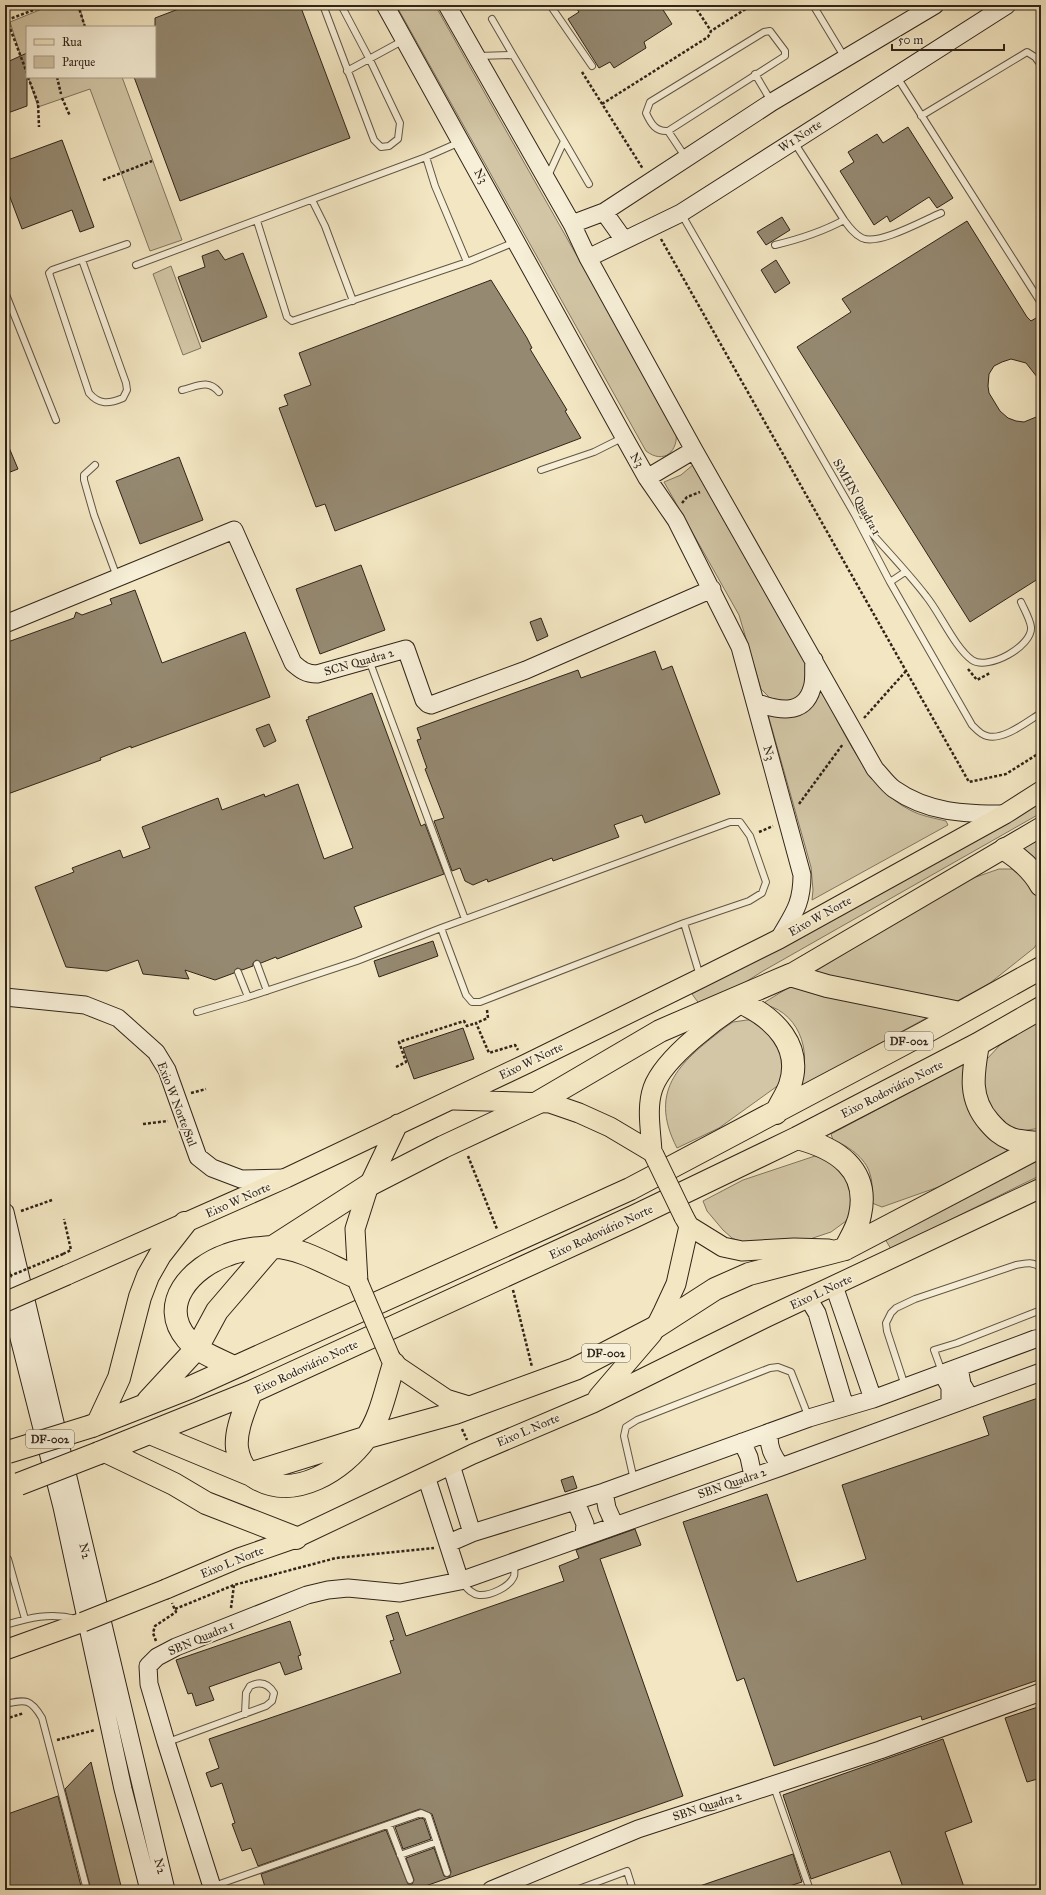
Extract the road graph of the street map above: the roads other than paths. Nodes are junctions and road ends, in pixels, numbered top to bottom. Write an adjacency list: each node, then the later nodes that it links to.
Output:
1 (323, 5): 17 (lane)
2 (341, 5): 14 (lane)
3 (385, 5): 10 (main road, N3)
4 (550, 5): 15 (lane)
5 (813, 5): 13 (lane)
6 (935, 5): 13 (main road)
7 (1007, 5): 19 (main road, W1 Norte)
8 (451, 8): 12 (main road)
9 (492, 20): 11 (lane)
10 (405, 40): 14 (lane); 24 (main road, N3)
11 (513, 55): 12 (lane); 25 (lane)
12 (476, 56): 28 (main road)
13 (845, 58): 20 (main road)
14 (370, 60): 17 (lane); 17 (lane)
15 (592, 66)
16 (1041, 66): 21 (lane)
17 (347, 71)
18 (755, 74): 20 (lane); 22 (lane); 22 (lane)
19 (896, 75): 21 (lane); 23 (main road, W1 Norte)
20 (772, 102): 27 (main road)
21 (921, 116): 47 (lane)
22 (668, 131): 27 (lane)
23 (793, 140): 32 (main road, W1 Norte); 34 (lane)
24 (462, 141): 26 (lane); 38 (main road, N3)
25 (564, 141): 28 (lane); 29 (lane)
26 (426, 158): 30 (lane); 43 (lane)
27 (686, 158): 31 (main road)
28 (546, 179): 36 (main road)
29 (589, 184)
30 (312, 200): 35 (lane); 46 (lane)
31 (604, 212): 36 (main road); 37 (main road)
32 (681, 212): 37 (main road, W1 Norte); 56 (lane, SMHN Quadra 1)
33 (941, 213): 34 (lane)
34 (844, 220): 40 (lane)
35 (256, 221): 44 (lane); 46 (lane)
36 (572, 224): 41 (main road)
37 (624, 240): 41 (main road, W1 Norte)
38 (517, 242): 43 (lane); 51 (main road, N3)
39 (127, 244): 42 (lane)
40 (775, 245)
41 (588, 258): 52 (main road)
42 (82, 260): 42 (lane)
43 (467, 262): 46 (lane)
44 (136, 265)
45 (5, 292): 50 (lane)
46 (353, 301)
47 (1041, 303)
48 (182, 390): 49 (lane)
49 (220, 392)
50 (56, 420)
51 (624, 437): 54 (lane); 55 (main road, N3)
52 (694, 450): 55 (main road); 64 (main road)
53 (94, 465): 58 (lane)
54 (541, 470)
55 (647, 478): 60 (main road, N3)
56 (855, 515): 57 (lane); 59 (lane, SMHN Quadra 1)
57 (905, 572): 59 (lane); 61 (lane)
58 (117, 577): 62 (main road, SCN Quadra 2); 63 (main road, SCN Quadra 2)
59 (890, 582): 66 (lane, SMHN Quadra 1)
60 (712, 589): 63 (main road, SCN Quadra 2); 65 (main road, N3)
61 (1020, 602)
62 (5, 624)
63 (369, 660): 72 (lane)
64 (814, 660): 65 (main road); 68 (main road)
65 (755, 702): 75 (main road, N3)
66 (1041, 713)
67 (1041, 791): 68 (main road, Eixo W Norte)
68 (1005, 814): 75 (main road, Eixo W Norte)
69 (1041, 827): 70 (main road)
70 (1005, 849): 71 (highway); 80 (main road)
71 (1041, 885)
72 (465, 919): 73 (lane); 74 (lane)
73 (684, 923): 74 (lane); 81 (lane)
74 (441, 928): 82 (lane)
75 (779, 939): 81 (main road, Eixo W Norte)
76 (1041, 957): 79 (highway)
77 (257, 964): 82 (lane)
78 (238, 972): 84 (lane)
79 (1033, 972): 88 (highway, DF-002)
80 (790, 975): 85 (main road); 88 (highway); 91 (highway, DF-002)
81 (700, 978): 90 (main road, Eixo W Norte)
82 (267, 991): 84 (lane)
83 (5, 997): 98 (main road, Exio W Norte/Sul)
84 (248, 997): 87 (lane)
85 (742, 1003): 92 (highway); 97 (main road)
86 (1041, 1008): 89 (highway, Eixo Rodoviário Norte / DF-002)
87 (197, 1012)
88 (960, 1013): 92 (highway, DF-002)
89 (978, 1044): 94 (highway, Eixo Rodoviário Norte / DF-002); 95 (highway)
90 (448, 1100): 91 (main road); 93 (main road, Eixo W Norte)
91 (537, 1103): 97 (main road); 99 (highway, DF-002)
92 (776, 1113): 117 (highway, DF-002)
93 (398, 1124): 98 (main road, Eixo W Norte); 99 (main road)
94 (796, 1138): 105 (highway); 122 (highway, Eixo Rodoviário Norte / DF-002)
95 (1041, 1143)
96 (1041, 1146): 105 (highway, DF-002)
97 (653, 1153): 102 (main road, bridge)
98 (286, 1178): 103 (main road, Eixo W Norte)
99 (369, 1185): 104 (highway, DF-002); 107 (main road)
100 (1038, 1193): 109 (main road, Eixo L Norte)
101 (12, 1212): 173 (main road, N2)
102 (686, 1221): 105 (main road); 113 (main road)
103 (186, 1223): 111 (main road, Eixo W Norte, bridge); 131 (highway)
104 (271, 1248): 107 (highway); 115 (highway, DF-002); 115 (highway)
105 (845, 1249): 113 (highway, DF-002)
106 (1041, 1268): 121 (lane)
107 (357, 1279): 116 (main road, bridge)
108 (5, 1283): 163 (main road, N2)
109 (834, 1286): 110 (main road, Eixo L Norte); 123 (main road)
110 (808, 1298): 125 (main road, Eixo L Norte); 129 (main road)
111 (5, 1302)
112 (1041, 1310): 120 (lane)
113 (656, 1327): 125 (main road); 128 (highway, DF-002)
114 (1041, 1338): 118 (main road)
115 (197, 1348): 117 (highway); 126 (highway, DF-002)
116 (392, 1361): 128 (main road); 134 (highway)
117 (234, 1367): 126 (highway, DF-002)
118 (959, 1367): 120 (main road); 124 (main road)
119 (1041, 1372): 124 (main road, SBN Quadra 2)
120 (942, 1373): 121 (main road); 127 (main road)
121 (906, 1387): 123 (main road)
122 (251, 1392): 133 (highway, Eixo Rodoviário Norte / DF-002); 140 (highway)
123 (873, 1398): 129 (main road)
124 (970, 1398): 127 (main road, SBN Quadra 2)
125 (593, 1403): 138 (main road, Eixo L Norte)
126 (144, 1405): 131 (highway, DF-002)
127 (950, 1405): 139 (main road, SBN Quadra 2)
128 (472, 1407): 134 (highway, DF-002)
129 (845, 1407): 130 (main road)
130 (809, 1418): 132 (main road); 143 (lane)
131 (95, 1424): 137 (highway, DF-002, bridge)
132 (770, 1432): 135 (main road); 139 (main road)
133 (150, 1433): 136 (highway, Eixo Rodoviário Norte / DF-002); 140 (highway)
134 (368, 1437): 140 (highway)
135 (742, 1442): 142 (main road); 143 (main road)
136 (102, 1452): 144 (highway, DF-002, bridge); 150 (highway)
137 (6, 1453)
138 (451, 1465): 141 (main road, Eixo L Norte); 148 (main road)
139 (781, 1467): 142 (main road, SBN Quadra 2)
140 (249, 1474)
141 (426, 1476): 150 (main road, Eixo L Norte); 151 (main road)
142 (753, 1476): 147 (main road, SBN Quadra 2)
143 (635, 1481): 145 (main road)
144 (12, 1486)
145 (604, 1492): 146 (main road); 147 (main road)
146 (576, 1502): 148 (main road); 149 (main road)
147 (616, 1526): 149 (main road, SBN Quadra 2)
148 (472, 1533): 151 (main road)
149 (584, 1536): 153 (main road, SBN Quadra 2)
150 (296, 1538): 155 (main road, Eixo L Norte, bridge)
151 (450, 1545): 153 (main road)
152 (5, 1556): 154 (lane)
153 (460, 1581): 161 (main road, SBN Quadra 1)
154 (25, 1619): 155 (lane); 156 (lane)
155 (84, 1622): 157 (main road, Eixo L Norte)
156 (5, 1625)
157 (5, 1650)
158 (1041, 1692): 162 (main road, SBN Quadra 2)
159 (5, 1704): 170 (lane)
160 (245, 1714): 160 (lane); 161 (lane)
161 (166, 1742): 169 (main road, SBN Quadra 1)
162 (773, 1785): 174 (main road, SBN Quadra 2); 177 (lane)
163 (123, 1789): 171 (main road, N2); 172 (main road)
164 (389, 1825): 165 (lane); 166 (lane); 169 (lane)
165 (437, 1842): 166 (lane); 167 (lane)
166 (400, 1855): 168 (lane)
167 (448, 1873)
168 (410, 1880)
169 (213, 1888)
170 (87, 1890)
171 (149, 1890)
172 (161, 1890)
173 (166, 1890)
174 (491, 1890)
175 (576, 1890): 176 (lane)
176 (633, 1890)
177 (810, 1890)

